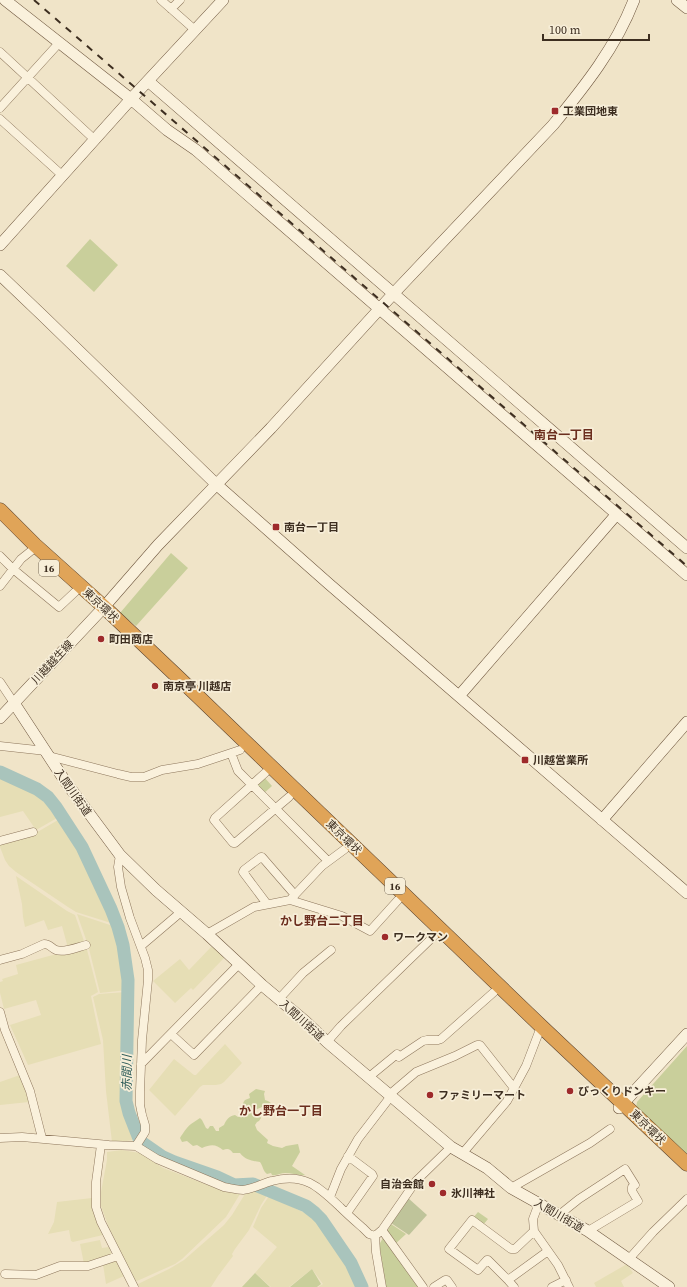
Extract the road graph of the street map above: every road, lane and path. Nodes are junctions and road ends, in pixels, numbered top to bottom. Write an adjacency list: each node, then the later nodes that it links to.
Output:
1 (5, 0): 10 (street)
2 (161, 0): 8 (street)
3 (180, 0): 8 (street)
4 (222, 0): 9 (street)
5 (634, 0): 21 (street, 川越越生線)
6 (677, 0): 7 (street)
7 (687, 8)
8 (171, 9): 9 (street)
9 (195, 30): 13 (street)
10 (59, 43): 12 (street); 14 (street)
11 (0, 52): 12 (street)
12 (28, 77): 15 (street); 17 (street)
13 (148, 81): 14 (street); 21 (street)
14 (131, 99): 17 (street); 22 (street)
15 (0, 108)
16 (0, 119): 18 (street)
17 (95, 140): 18 (street)
18 (63, 176): 19 (street)
19 (0, 245)
20 (0, 275): 23 (street)
21 (394, 293): 22 (street, 川越越生線); 27 (street)
22 (380, 309): 23 (street, 川越越生線); 25 (street)
23 (216, 484): 34 (street, 川越越生線); 36 (street)
24 (0, 510): 34 (highway, 東京環状 / 16)
25 (616, 515): 31 (street); 36 (street)
26 (0, 522): 28 (highway, 東京環状 / 16)
27 (687, 548)
28 (31, 551): 30 (street); 33 (highway, 東京環状 / 16)
29 (0, 556): 30 (street)
30 (13, 569): 32 (street); 33 (street)
31 (687, 575)
32 (0, 586)
33 (75, 592): 34 (highway, 東京環状 / 16)
34 (100, 610): 37 (street, 川越越生線); 41 (highway, 東京環状 / 16); 77 (highway, 東京環状 / 16)
35 (0, 682): 37 (street, 入間川街道)
36 (459, 696): 47 (street)
37 (14, 703): 38 (street, 川越越生線); 42 (street, 入間川街道)
38 (0, 718)
39 (687, 722): 47 (street)
40 (0, 746): 42 (street)
41 (236, 751): 42 (street); 43 (highway, 東京環状 / 16); 44 (street)
42 (48, 754): 51 (street, 入間川街道)
43 (265, 773): 44 (street); 45 (highway, 東京環状 / 16)
44 (252, 786): 46 (street); 46 (street)
45 (289, 797): 46 (street); 50 (highway, 東京環状 / 16)
46 (276, 810): 52 (street)
47 (602, 820): 53 (street)
48 (33, 832): 49 (street)
49 (0, 841)
50 (345, 849): 52 (street); 55 (highway, 東京環状 / 16)
51 (120, 856): 57 (street, 入間川街道); 61 (street)
52 (328, 861): 54 (street)
53 (687, 893)
54 (293, 898): 55 (street); 56 (street); 56 (street)
55 (398, 900): 59 (highway, 東京環状 / 16)
56 (267, 904): 58 (street)
57 (182, 912): 58 (street, 入間川街道); 61 (street)
58 (207, 934): 64 (street, 入間川街道)
59 (436, 935): 66 (highway, 東京環状 / 16); 72 (street)
60 (86, 945): 63 (street)
61 (141, 946): 73 (street)
62 (331, 950): 67 (street)
63 (0, 960)
64 (239, 964): 65 (street, 入間川街道); 70 (street)
65 (262, 985): 67 (street, 入間川街道); 70 (street)
66 (494, 992): 69 (highway, 東京環状 / 16); 74 (street)
67 (279, 999): 72 (street, 入間川街道)
68 (0, 1012): 80 (street)
69 (539, 1032): 75 (street); 77 (highway, 東京環状 / 16)
70 (171, 1034): 73 (street)
71 (687, 1034): 77 (street)
72 (327, 1042): 74 (street, 入間川街道)
73 (141, 1064): 81 (street)
74 (368, 1077): 76 (street, 入間川街道)
75 (514, 1088): 76 (street); 84 (street)
76 (390, 1096): 83 (street, 入間川街道); 85 (street)
77 (621, 1106): 86 (highway, 東京環状 / 16); 87 (highway, 東京環状 / 16)
78 (610, 1129): 88 (street)
79 (0, 1138): 80 (street)
80 (42, 1138): 82 (street)
81 (139, 1141): 82 (street); 89 (street)
82 (101, 1145): 98 (street)
83 (451, 1147): 84 (street, 入間川街道); 96 (street)
84 (462, 1154): 88 (street, 入間川街道)
85 (348, 1156): 89 (street); 92 (street)
86 (687, 1164)
87 (687, 1175)
88 (511, 1188): 91 (street, 入間川街道)
89 (330, 1197): 92 (street)
90 (687, 1200): 99 (street)
91 (539, 1203): 93 (street, 入間川街道); 94 (street)
92 (346, 1213): 96 (street)
93 (559, 1215): 95 (street, 入間川街道); 95 (street)
94 (534, 1231): 97 (street); 101 (street)
95 (588, 1231): 99 (street, 入間川街道)
96 (379, 1233): 104 (street); 105 (street)
97 (548, 1251): 101 (street); 102 (street)
98 (118, 1256): 100 (street); 103 (street)
99 (629, 1259): 110 (street, 入間川街道)
100 (5, 1274)
101 (508, 1280): 108 (street)
102 (568, 1284): 109 (street)
103 (131, 1286)
104 (382, 1287)
105 (422, 1287)
106 (434, 1287): 107 (street)
107 (452, 1287)
108 (514, 1287)
109 (552, 1287)
110 (669, 1287)

